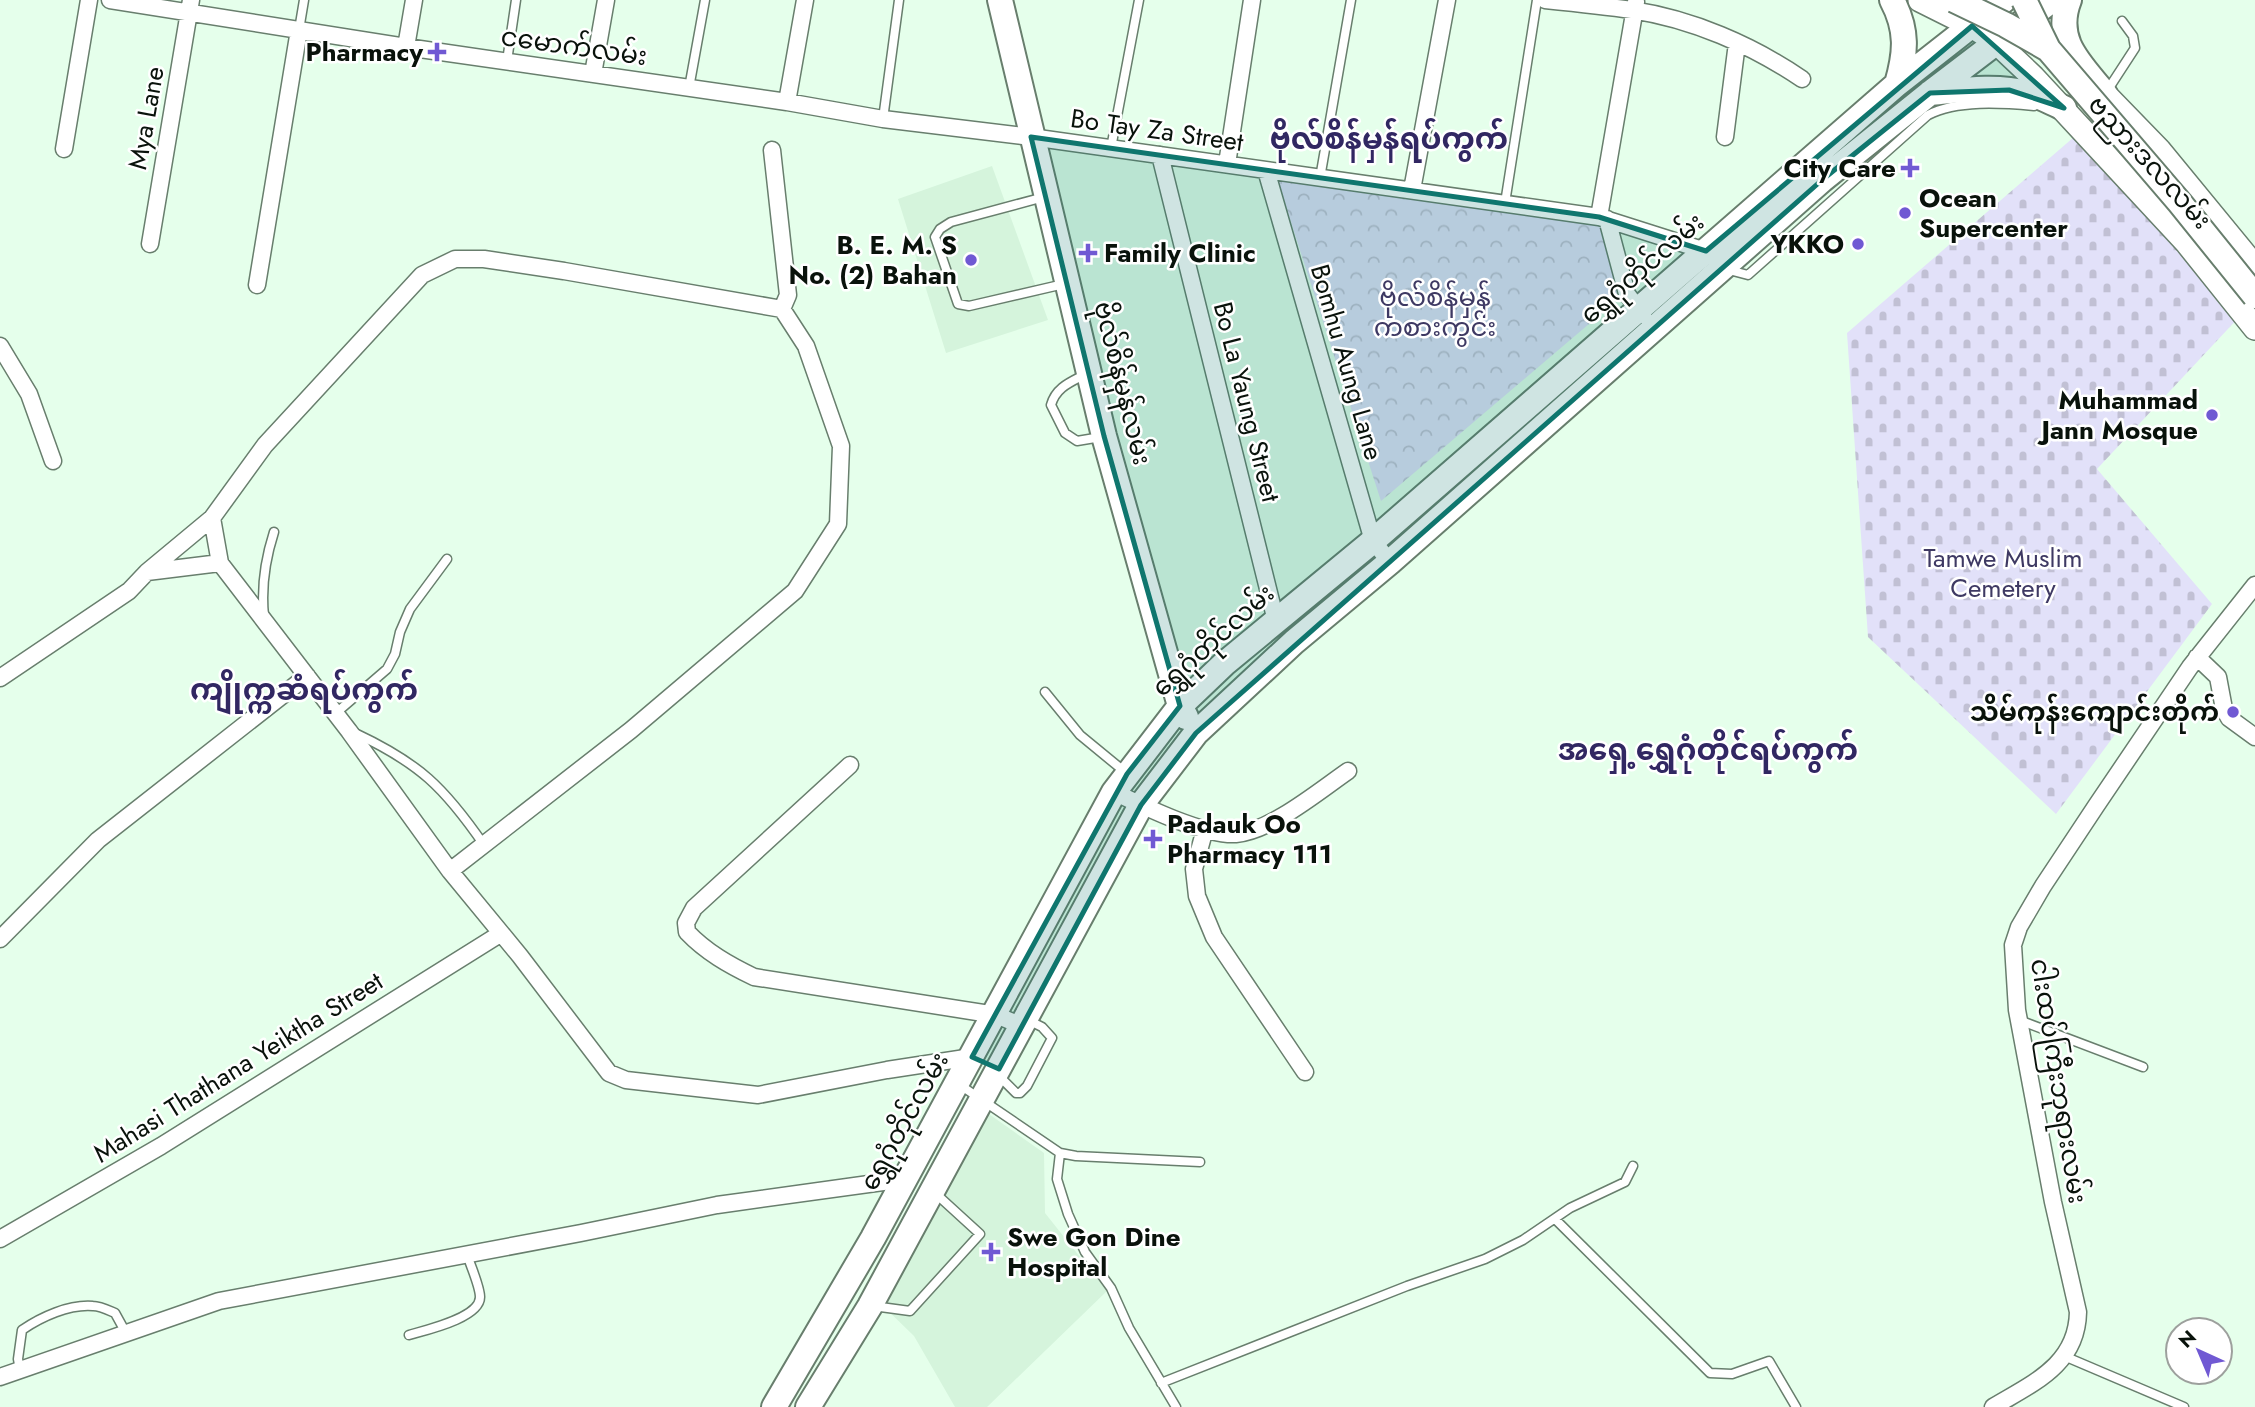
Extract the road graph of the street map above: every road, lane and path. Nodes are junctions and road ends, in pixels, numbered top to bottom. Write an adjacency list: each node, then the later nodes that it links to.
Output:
1 (89, 0): 42 (street)
2 (110, 0): 23 (street, ငမောက်လမ်း)
3 (304, 0): 26 (lane)
4 (414, 0): 28 (street)
5 (516, 0): 29 (lane)
6 (606, 0): 30 (street)
7 (705, 0): 33 (lane)
8 (804, 0): 36 (street)
9 (899, 0): 38 (lane)
10 (1000, 0): 39 (main road, ဗိုလ်စိန်မှန်လမ်း)
11 (1139, 0): 41 (lane)
12 (1252, 0): 45 (street)
13 (1351, 0): 47 (lane)
14 (1447, 0): 48 (street)
15 (1537, 0): 50 (lane)
16 (1545, 0): 22 (street)
17 (1892, 0): 32 (main road)
18 (1920, 0): 24 (main road)
19 (1954, 0): 24 (main road, bridge)
20 (2052, 0): 24 (main road)
21 (2069, 0): 35 (main road)
22 (1635, 5): 27 (street); 51 (street)
23 (190, 6): 26 (street, ငမောက်လမ်း); 52 (street, Mya Lane)
24 (2000, 12): 32 (main road, ရွှေဂုံတိုင်လမ်း); 34 (main road, ရွှေဂုံတိုင်လမ်း); 35 (main road, ဗညားဒလလမ်း); 37 (main road, ဗညားဒလလမ်း); 57 (main road, bridge)
25 (2122, 21): 35 (lane)
26 (299, 30): 28 (street, ငမောက်လမ်း); 56 (street)
27 (1737, 43): 31 (street); 40 (street)
28 (406, 47): 29 (street, ငမောက်လမ်း)
29 (507, 61): 30 (street, ငမောက်လမ်း)
30 (593, 74): 33 (street, ငမောက်လမ်း)
31 (1802, 79)
32 (1897, 84): 53 (main road, ရွှေဂုံတိုင်လမ်း)
33 (689, 88): 36 (street, ငမောက်လမ်း)
34 (1930, 93): 37 (main road); 53 (main road, ရွှေဂုံတိုင်လမ်း)
35 (2105, 94): 54 (main road, ဗညားဒလလမ်း)
36 (787, 102): 38 (street, ငမောက်လမ်း)
37 (2064, 108): 53 (lane); 60 (main road, ဗညားဒလလမ်း)
38 (883, 119): 39 (street, ငမောက်လမ်း)
39 (1031, 137): 41 (street, Bo Tay Za Street); 49 (main road, ဗိုလ်စိန်မှန်လမ်း)
40 (1725, 137)
41 (1111, 148): 44 (street, Bo Tay Za Street)
42 (64, 149)
43 (772, 150): 58 (street)
44 (1160, 155): 45 (street, Bo Tay Za Street); 74 (street, Bo La Yaung Street)
45 (1227, 164): 46 (street, Bo Tay Za Street)
46 (1266, 170): 47 (street, Bo Tay Za Street); 67 (street, Bomhu Aung Lane)
47 (1320, 178): 48 (street, Bo Tay Za Street)
48 (1412, 190): 50 (street, Bo Tay Za Street)
49 (1046, 197): 55 (main road, ဗိုလ်စိန်မှန်လမ်း); 55 (lane)
50 (1505, 204): 51 (street, Bo Tay Za Street)
51 (1603, 218): 53 (street, Bo Tay Za Street); 59 (street)
52 (150, 244)
53 (1714, 260): 59 (main road, ရွှေဂုံတိုင်လမ်း)
54 (2255, 267)
55 (1067, 283): 62 (main road, ဗိုလ်စိန်မှန်လမ်း)
56 (257, 285)
57 (2255, 296)
58 (782, 309): 65 (street); 89 (street)
59 (1646, 319): 67 (main road, ရွှေဂုံတိုင်လမ်း); 69 (main road, ရွှေဂုံတိုင်လမ်း)
60 (2255, 328)
61 (0, 346): 64 (street)
62 (1088, 372): 63 (main road, ဗိုလ်စိန်မှန်လမ်း); 63 (lane)
63 (1104, 436): 79 (main road, ဗိုလ်စိန်မှန်လမ်း)
64 (53, 461)
65 (212, 518): 70 (street); 71 (street)
66 (274, 532): 73 (lane)
67 (1373, 541): 69 (street, Bomhu Aung Lane); 74 (main road, ရွှေဂုံတိုင်လမ်း)
68 (447, 559): 80 (lane)
69 (1390, 562): 82 (main road, ရွှေဂုံတိုင်လမ်း)
70 (220, 563): 71 (street); 73 (street)
71 (146, 572): 77 (street)
72 (2255, 585): 75 (street, ငါးထပ်ကြီးဘုရားလမ်း)
73 (264, 619): 76 (street)
74 (1276, 621): 79 (main road, ရွှေဂုံတိုင်လမ်း)
75 (2197, 657): 83 (street); 94 (street, ငါးထပ်ကြီးဘုရားလမ်း)
76 (307, 676): 80 (street); 92 (street)
77 (0, 678)
78 (1045, 692): 86 (lane)
79 (1180, 706): 82 (main road, ဗိုလ်စိန်မှန်လမ်း); 86 (main road, ရွှေဂုံတိုင်လမ်း)
80 (336, 713): 81 (street)
81 (349, 731): 89 (lane); 90 (street)
82 (1196, 733): 87 (main road, ရွှေဂုံတိုင်လမ်း)
83 (2255, 737)
84 (850, 765): 93 (street)
85 (1348, 771): 88 (street)
86 (1120, 783): 87 (street); 93 (main road, ရွှေဂုံတိုင်လမ်း)
87 (1141, 805): 88 (street); 95 (main road, ရွှေဂုံတိုင်လမ်း)
88 (1205, 829): 99 (street)
89 (484, 845): 90 (street)
90 (450, 871): 91 (street)
91 (500, 934): 96 (street); 108 (street, Mahasi Thathana Yeiktha Street)
92 (0, 939)
93 (996, 1015): 95 (street); 96 (main road, ရွှေဂုံတိုင်လမ်း)
94 (2019, 1020): 97 (lane); 113 (street, ငါးထပ်ကြီးဘုရားလမ်း)
95 (1024, 1022): 98 (main road, ရွှေဂုံတိုင်လမ်း); 98 (lane)
96 (972, 1057): 98 (main road); 100 (main road, ရွှေဂုံတိုင်လမ်း)
97 (2143, 1067)
98 (997, 1071): 101 (main road, ရွှေဂုံတိုင်လမ်း)
99 (1305, 1072)
100 (958, 1084): 101 (lane); 105 (main road, ရွှေဂုံတိုင်လမ်း)
101 (981, 1100): 102 (lane); 106 (main road, ရွှေဂုံတိုင်လမ်း)
102 (1060, 1153): 103 (lane); 116 (lane)
103 (1200, 1162)
104 (1633, 1166): 107 (lane)
105 (905, 1179): 109 (street); 117 (main road, ရွှေဂုံတိုင်လမ်း)
106 (932, 1191): 110 (main road, ရွှေဂုံတိုင်လမ်း); 110 (lane)
107 (1555, 1219): 116 (lane); 120 (lane)
108 (0, 1239)
109 (467, 1254): 111 (street); 112 (lane)
110 (870, 1306): 118 (main road, ရွှေဂုံတိုင်လမ်း)
111 (126, 1334): 114 (street); 114 (lane)
112 (409, 1335)
113 (2064, 1356): 121 (street, ငါးထပ်ကြီးဘုရားလမ်း); 122 (lane)
114 (20, 1370): 115 (street)
115 (0, 1377)
116 (1161, 1383): 119 (lane)
117 (774, 1407)
118 (808, 1407)
119 (1176, 1407)
120 (1796, 1407)
121 (1993, 1407)
122 (2184, 1407)

